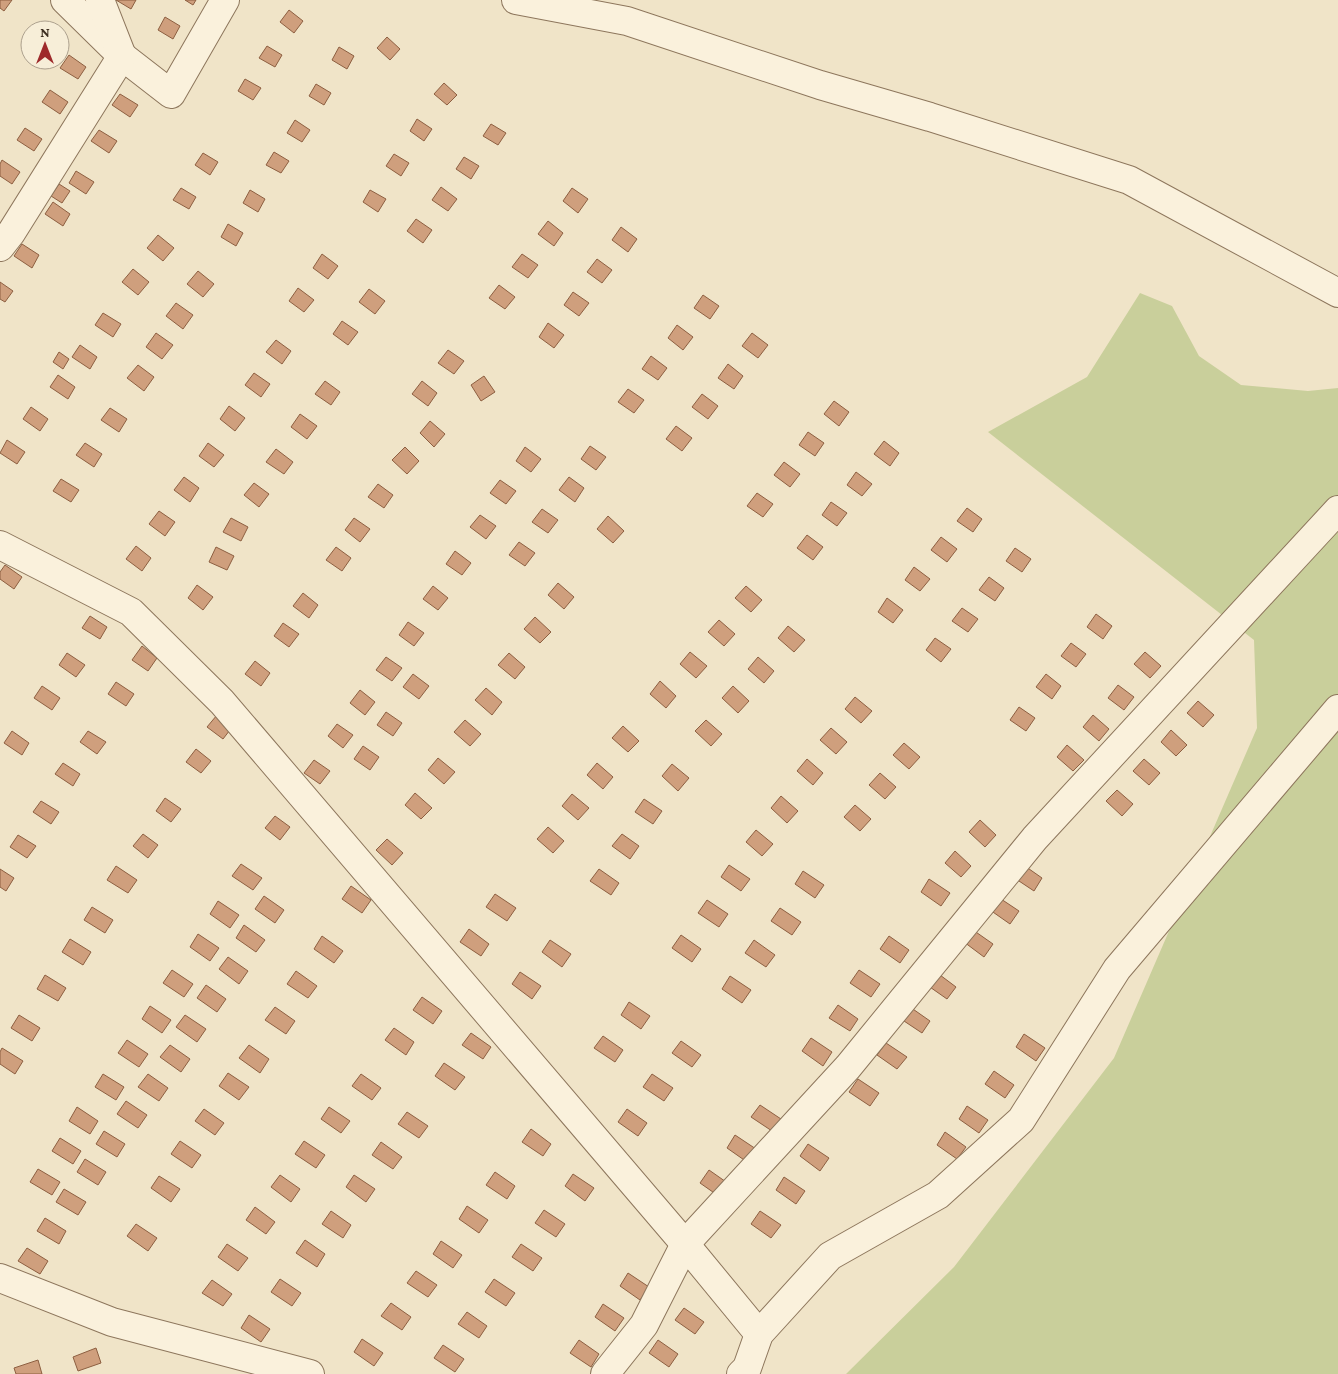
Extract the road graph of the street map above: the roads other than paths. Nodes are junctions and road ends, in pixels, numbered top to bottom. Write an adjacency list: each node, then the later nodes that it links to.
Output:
1 (65, 0): 5 (street)
2 (100, 0): 5 (street)
3 (225, 0): 5 (street)
4 (516, 0): 7 (street)
5 (122, 56): 6 (street)
6 (0, 247)
7 (1338, 293)
8 (1338, 510): 11 (street)
9 (0, 544): 11 (street)
10 (1338, 709): 13 (street)
11 (685, 1244): 13 (street); 15 (street)
12 (0, 1278): 14 (street)
13 (759, 1334): 16 (street)
14 (310, 1374)
15 (605, 1374)
16 (741, 1374)

